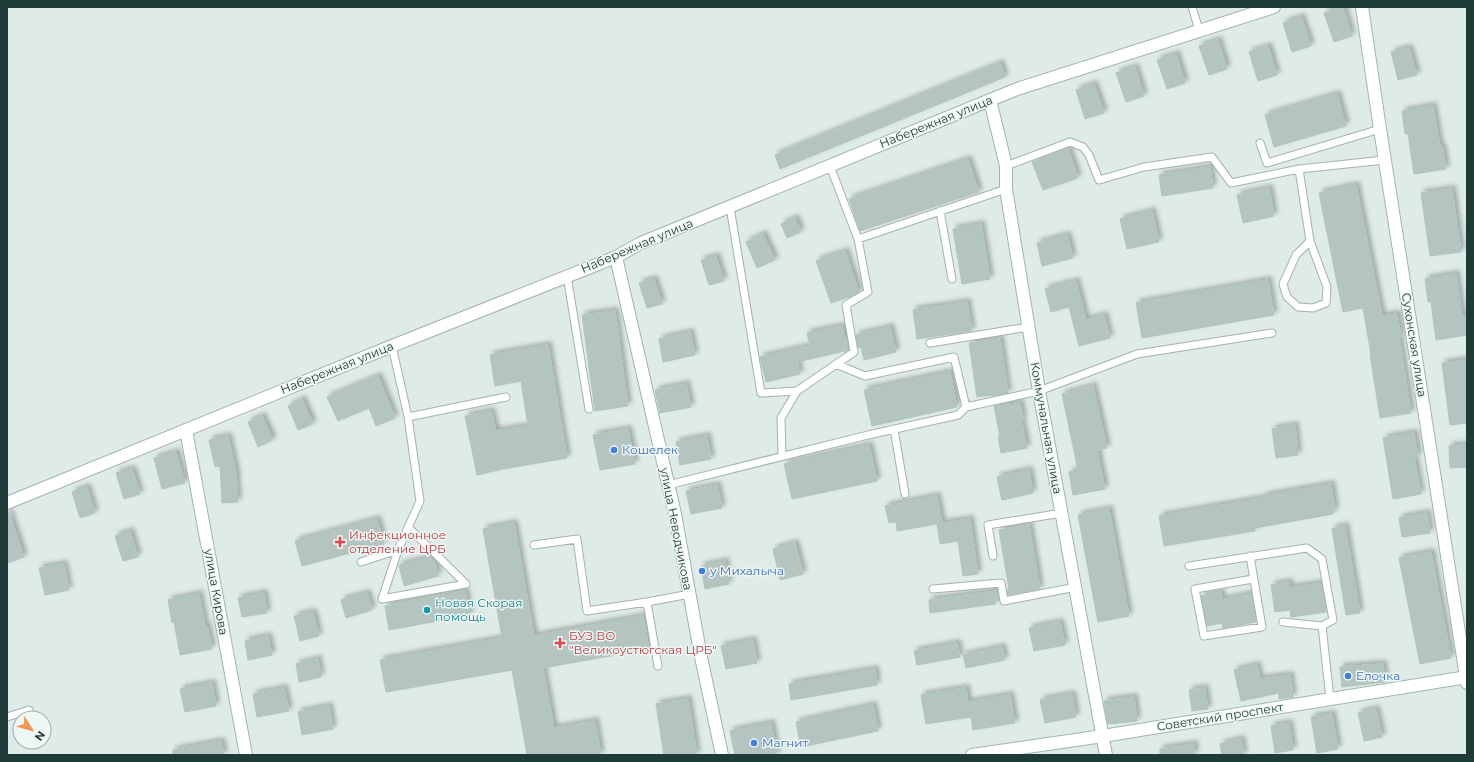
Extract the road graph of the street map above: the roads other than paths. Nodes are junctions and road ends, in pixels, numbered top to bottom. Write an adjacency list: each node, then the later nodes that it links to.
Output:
1 (1192, 7): 4 (lane)
2 (1274, 7): 4 (street, Набережная улица)
3 (1362, 7): 6 (street, Сухонская улица)
4 (1199, 30): 5 (street, Набережная улица)
5 (990, 100): 9 (street, Набережная улица); 10 (street, Коммунальная улица)
6 (1380, 129): 7 (lane); 8 (street, Сухонская улица)
7 (1260, 143)
8 (1385, 160): 11 (lane); 53 (street, Сухонская улица)
9 (830, 166): 13 (street, Набережная улица); 15 (lane)
10 (1006, 166): 11 (lane); 12 (street, Коммунальная улица)
11 (1299, 169): 16 (lane)
12 (1006, 189): 14 (lane); 20 (street, Коммунальная улица)
13 (730, 207): 17 (street, Набережная улица); 25 (lane)
14 (940, 211): 15 (lane); 19 (lane)
15 (858, 239): 24 (lane)
16 (1310, 241): 16 (lane)
17 (616, 257): 18 (street, Набережная улица); 34 (street, улица Неводчикова)
18 (567, 276): 23 (street, Набережная улица); 29 (lane)
19 (952, 279)
20 (1028, 327): 22 (lane); 26 (street, Коммунальная улица)
21 (1272, 333): 26 (lane)
22 (930, 343)
23 (392, 346): 30 (lane); 32 (street, Набережная улица)
24 (836, 364): 25 (lane); 28 (lane)
25 (797, 391): 33 (lane)
26 (1039, 391): 28 (lane); 37 (street, Коммунальная улица)
27 (506, 397): 30 (lane)
28 (966, 407): 31 (lane)
29 (589, 409)
30 (408, 417): 38 (lane)
31 (894, 429): 33 (lane); 35 (lane)
32 (186, 430): 36 (street, Набережная улица); 56 (street, улица Кирова)
33 (782, 456): 34 (lane)
34 (668, 485): 48 (street, улица Неводчикова)
35 (905, 494)
36 (7, 503)
37 (1062, 513): 41 (lane); 46 (street, Коммунальная улица)
38 (408, 527): 40 (lane); 40 (lane)
39 (534, 545): 49 (lane)
40 (398, 550): 43 (lane)
41 (993, 556)
42 (1250, 556): 44 (lane); 45 (lane); 51 (lane)
43 (361, 562)
44 (1190, 566)
45 (1253, 579): 45 (lane)
46 (1076, 588): 47 (lane); 55 (street, Коммунальная улица)
47 (933, 589)
48 (690, 594): 49 (lane); 57 (street, улица Неводчикова)
49 (647, 602): 52 (lane)
50 (1283, 622): 51 (lane)
51 (1322, 626): 54 (lane)
52 (658, 666)
53 (1467, 679): 54 (street, Советский проспект)
54 (1330, 699): 55 (street, Советский проспект)
55 (1103, 736): 58 (street, Советский проспект); 59 (street, Коммунальная улица)
56 (246, 755)
57 (722, 755)
58 (972, 755)
59 (1106, 755)

